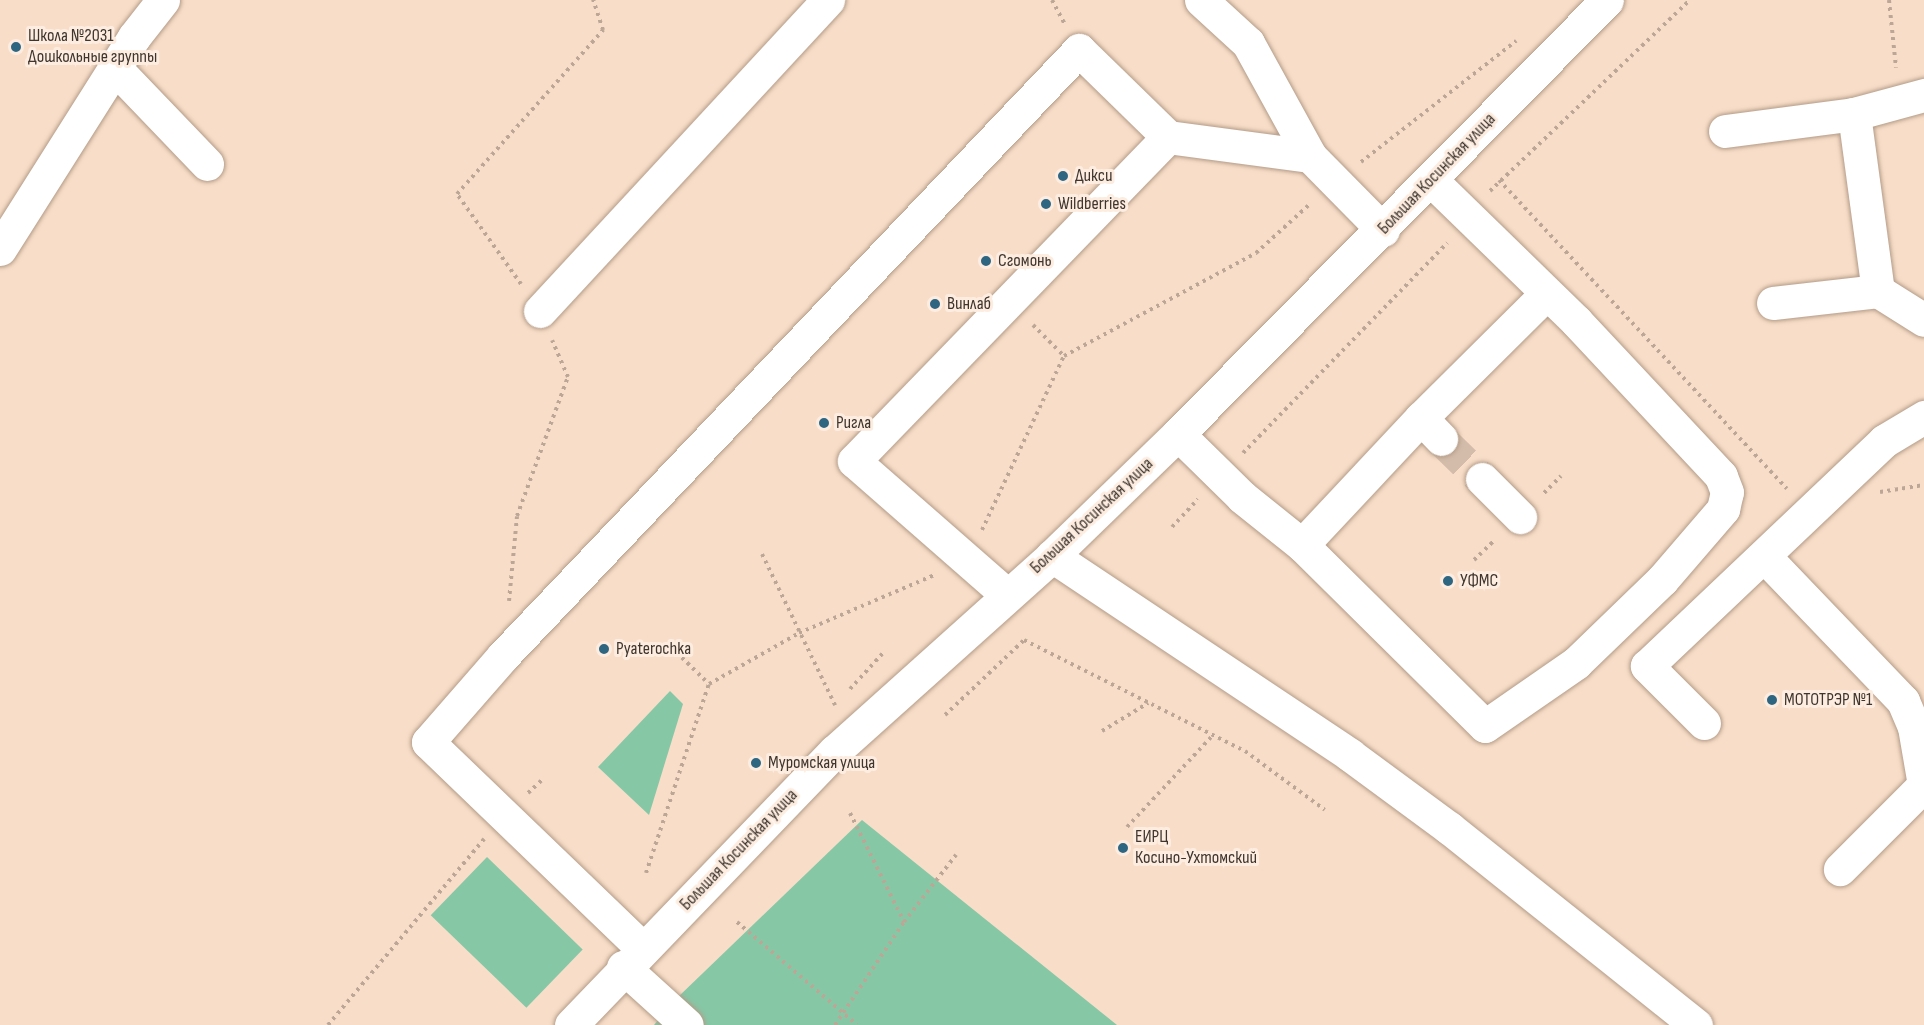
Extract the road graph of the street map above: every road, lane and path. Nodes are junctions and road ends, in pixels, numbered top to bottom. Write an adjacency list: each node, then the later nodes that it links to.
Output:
1 (163, 0): 9 (street)
2 (593, 0): 27 (path)
3 (828, 0): 27 (street)
4 (1201, 0): 14 (street)
5 (1690, 0): 17 (path)
6 (1889, 0): 10 (path)
7 (1597, 3): 16 (street, Большая Косинская улица)
8 (1521, 37): 18 (path)
9 (115, 68): 15 (street); 21 (street)
10 (1912, 98): 11 (street)
11 (1854, 114): 12 (street); 23 (street)
12 (1725, 131)
13 (1168, 137): 14 (street); 25 (street); 44 (street)
14 (1310, 156): 18 (street)
15 (207, 164)
16 (1431, 180): 19 (street); 20 (street, Большая Косинская улица)
17 (1499, 180): 19 (path); 34 (path)
18 (1336, 182): 20 (street); 22 (path)
19 (1468, 219): 24 (street); 32 (path)
20 (1383, 230): 31 (street, Большая Косинская улица)
21 (0, 249)
22 (1256, 253)
23 (1878, 291): 26 (street); 28 (street)
24 (1546, 294): 37 (street); 37 (street)
25 (1009, 301): 29 (path); 41 (street)
26 (1773, 303)
27 (540, 310): 44 (path)
28 (1924, 320)
29 (1064, 356)
30 (1924, 417): 34 (street)
31 (1178, 434): 32 (street); 39 (street, Большая Косинская улица)
32 (1221, 475): 36 (path); 37 (street)
33 (1482, 479): 35 (street)
34 (1810, 513): 40 (street)
35 (1520, 517)
36 (1172, 527)
37 (1302, 545)
38 (762, 554): 47 (path)
39 (1052, 556): 41 (street, Большая Косинская улица); 68 (street)
40 (1764, 556): 50 (street); 58 (street)
41 (1006, 594): 61 (street, Большая Косинская улица)
42 (671, 647): 45 (path)
43 (883, 653): 46 (path)
44 (503, 656): 55 (street)
45 (709, 684)
46 (848, 692)
47 (840, 699)
48 (1148, 702): 49 (path); 51 (path); 52 (path)
49 (945, 716)
50 (1704, 723)
51 (1102, 730)
52 (1213, 735): 53 (path); 56 (path)
53 (1325, 810)
54 (850, 813): 60 (path)
55 (503, 817): 61 (street); 63 (path)
56 (1127, 826)
57 (956, 855): 60 (path)
58 (1840, 869)
59 (737, 922): 62 (path)
60 (904, 922): 62 (path)
61 (633, 957): 64 (street, Большая Косинская улица); 65 (street)
62 (843, 1014): 66 (path); 67 (path)
63 (328, 1025)
64 (571, 1025)
65 (687, 1025)
66 (834, 1025)
67 (857, 1025)
68 (1696, 1025)

